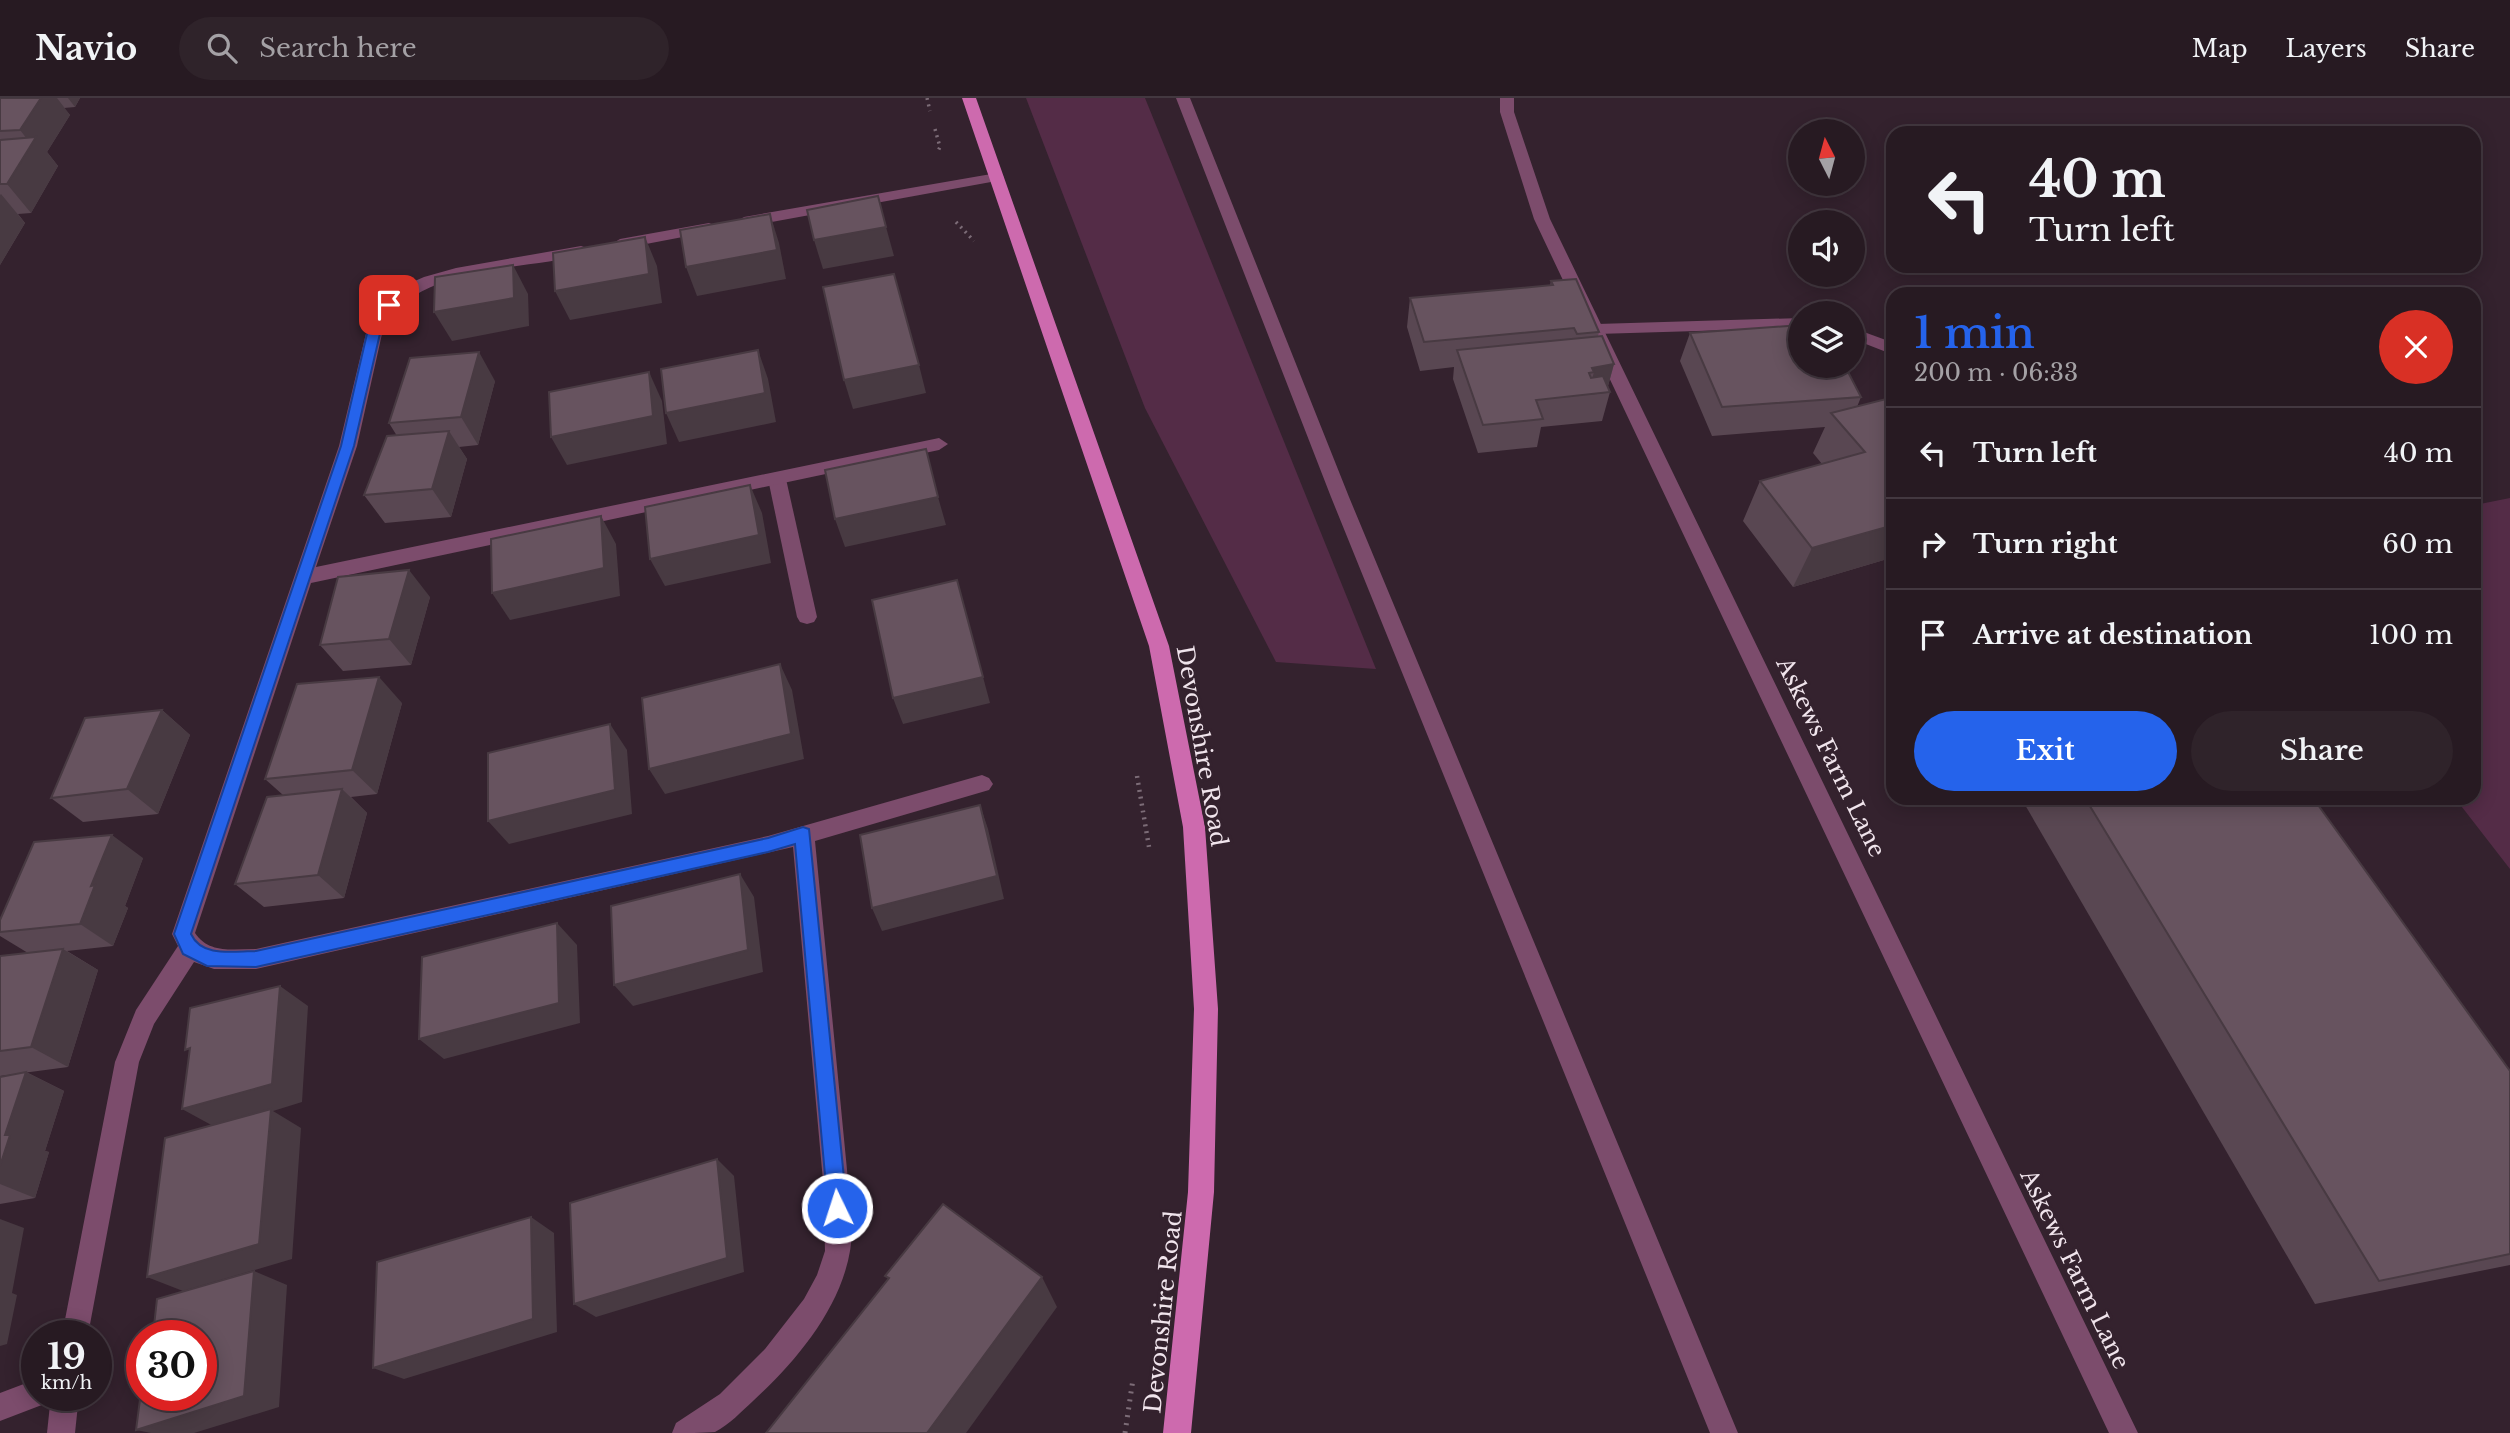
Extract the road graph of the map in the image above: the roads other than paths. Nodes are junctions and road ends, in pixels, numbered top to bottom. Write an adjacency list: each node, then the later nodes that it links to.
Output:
1 (969, 98): 4 (main road, Devonshire Road)
2 (1184, 98): 23 (street)
3 (1507, 98): 6 (street, Askews Farm Lane)
4 (997, 177): 11 (street); 22 (main road, Devonshire Road)
5 (1788, 323): 6 (street)
6 (1597, 329): 24 (street, Askews Farm Lane)
7 (1865, 338): 8 (street)
8 (1886, 347)
9 (939, 444): 10 (street)
10 (776, 479): 11 (street); 12 (street)
11 (305, 577): 15 (street)
12 (807, 617)
13 (982, 784): 14 (street)
14 (803, 834): 15 (street); 21 (street)
15 (189, 949): 16 (street)
16 (78, 1320)
17 (21, 1398): 18 (street)
18 (0, 1407)
19 (63, 1411): 20 (street)
20 (61, 1433)
21 (686, 1433)
22 (1177, 1433)
23 (1724, 1433)
24 (2124, 1433)

